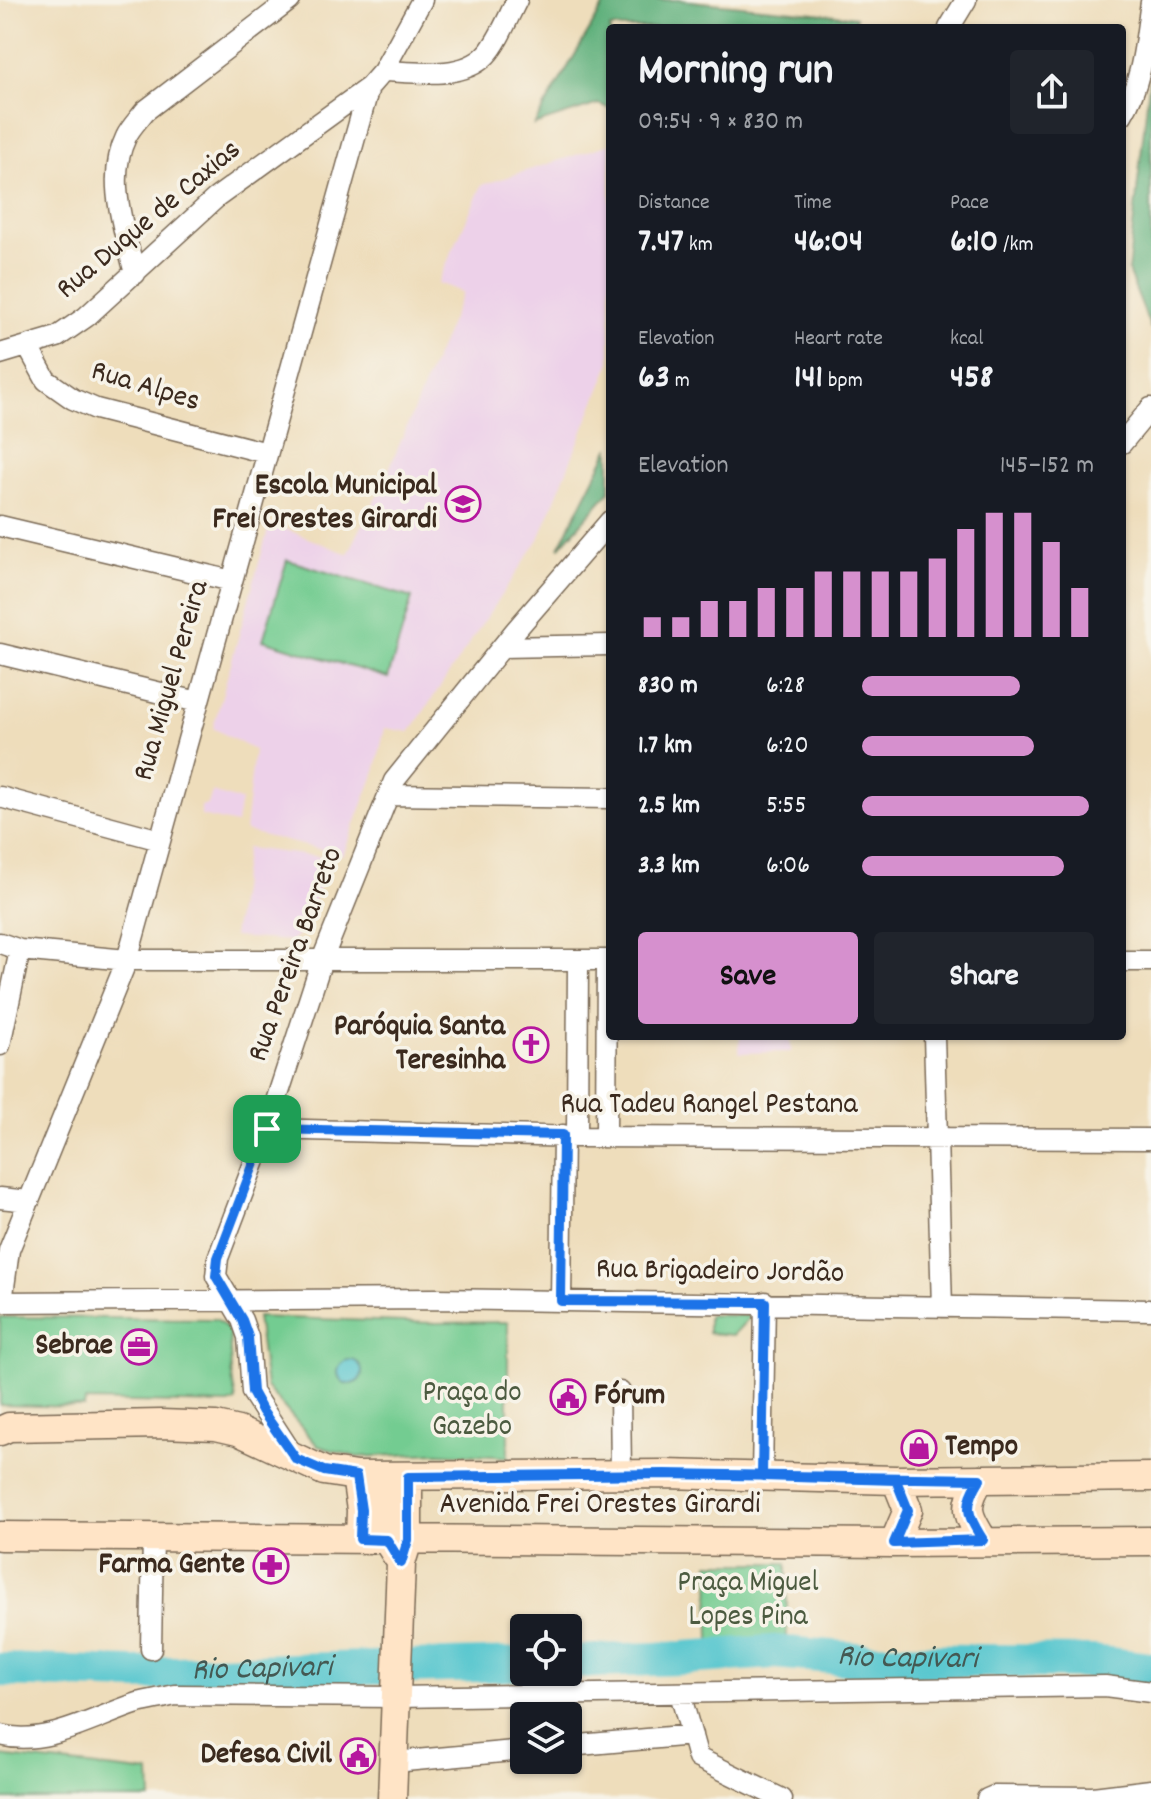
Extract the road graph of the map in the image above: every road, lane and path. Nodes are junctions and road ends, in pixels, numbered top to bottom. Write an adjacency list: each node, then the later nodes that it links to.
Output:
1 (290, 0): 10 (street)
2 (422, 0): 7 (street)
3 (517, 0): 7 (street)
4 (966, 0): 6 (street)
5 (1151, 2): 9 (street)
6 (951, 24)
7 (383, 71): 8 (street, Rua Miguel Pereira)
8 (369, 87): 10 (street, Rua Duque de Caxias); 15 (street, Rua Miguel Pereira)
9 (1126, 108)
10 (135, 274): 11 (street, Rua Duque de Caxias)
11 (28, 347): 12 (street, Rua Duque de Caxias); 15 (street, Rua Alpes)
12 (0, 354)
13 (1151, 408): 14 (street)
14 (1126, 438)
15 (267, 453): 18 (street, Rua Miguel Pereira)
16 (0, 526): 18 (street)
17 (606, 526): 20 (street, Rua Pereira Barreto)
18 (232, 581): 22 (street, Rua Miguel Pereira)
19 (606, 645): 20 (street)
20 (502, 647): 23 (street, Rua Pereira Barreto)
21 (0, 654): 22 (street)
22 (198, 702): 26 (street, Rua Miguel Pereira)
23 (389, 795): 25 (street); 29 (street, Rua Pereira Barreto)
24 (0, 797): 26 (street)
25 (606, 798)
26 (160, 840): 28 (street, Rua Miguel Pereira)
27 (10, 946): 28 (street); 36 (street)
28 (127, 960): 29 (street); 43 (street, Rua Miguel Pereira)
29 (322, 960): 33 (street); 37 (street, Rua Pereira Barreto)
30 (606, 960): 33 (street)
31 (1126, 961): 32 (street)
32 (1151, 961)
33 (578, 962): 38 (street)
34 (607, 1040): 39 (street)
35 (934, 1040): 40 (street)
36 (0, 1045)
37 (267, 1129): 38 (street, Rua Tadeu Rangel Pestana); 44 (street, Rua Pereira Barreto)
38 (570, 1136): 39 (street, Rua Tadeu Rangel Pestana); 45 (street)
39 (606, 1137): 40 (street, Rua Tadeu Rangel Pestana)
40 (936, 1137): 41 (street, Rua Tadeu Rangel Pestana); 48 (street)
41 (1151, 1139)
42 (0, 1198): 43 (street)
43 (29, 1201): 46 (street, Rua Miguel Pereira)
44 (231, 1301): 45 (street, Rua Brigadeiro Jordão); 46 (street, Rua Brigadeiro Jordão); 52 (street, Rua Pereira Barreto)
45 (561, 1301): 47 (street, Rua Brigadeiro Jordão)
46 (1, 1302)
47 (765, 1302): 48 (street, Rua Brigadeiro Jordão); 55 (street)
48 (942, 1307): 49 (street, Rua Brigadeiro Jordão)
49 (1151, 1310)
50 (620, 1392): 53 (street)
51 (0, 1431): 52 (main road)
52 (296, 1459): 54 (main road)
53 (621, 1475): 55 (main road); 56 (main road)
54 (356, 1476): 56 (main road); 65 (main road)
55 (762, 1476): 59 (main road)
56 (397, 1477): 65 (main road)
57 (1151, 1477): 58 (main road)
58 (980, 1479): 59 (main road); 62 (main road)
59 (896, 1480): 64 (main road)
60 (0, 1536): 61 (main road, Avenida Frei Orestes Girardi)
61 (153, 1536): 65 (main road, Avenida Frei Orestes Girardi); 66 (street)
62 (983, 1540): 63 (main road, Avenida Frei Orestes Girardi); 64 (main road, Avenida Frei Orestes Girardi)
63 (1151, 1541)
64 (894, 1543): 65 (main road, Avenida Frei Orestes Girardi)
65 (389, 1546): 67 (main road)
66 (151, 1649)
67 (398, 1690): 69 (street); 70 (street); 74 (main road)
68 (1151, 1692): 69 (street)
69 (680, 1693): 71 (street)
70 (0, 1735)
71 (692, 1735): 72 (street); 77 (street)
72 (582, 1745)
73 (510, 1751): 74 (street)
74 (394, 1762): 76 (main road)
75 (1151, 1790): 78 (street)
76 (392, 1799)
77 (782, 1799)
78 (987, 1799)

